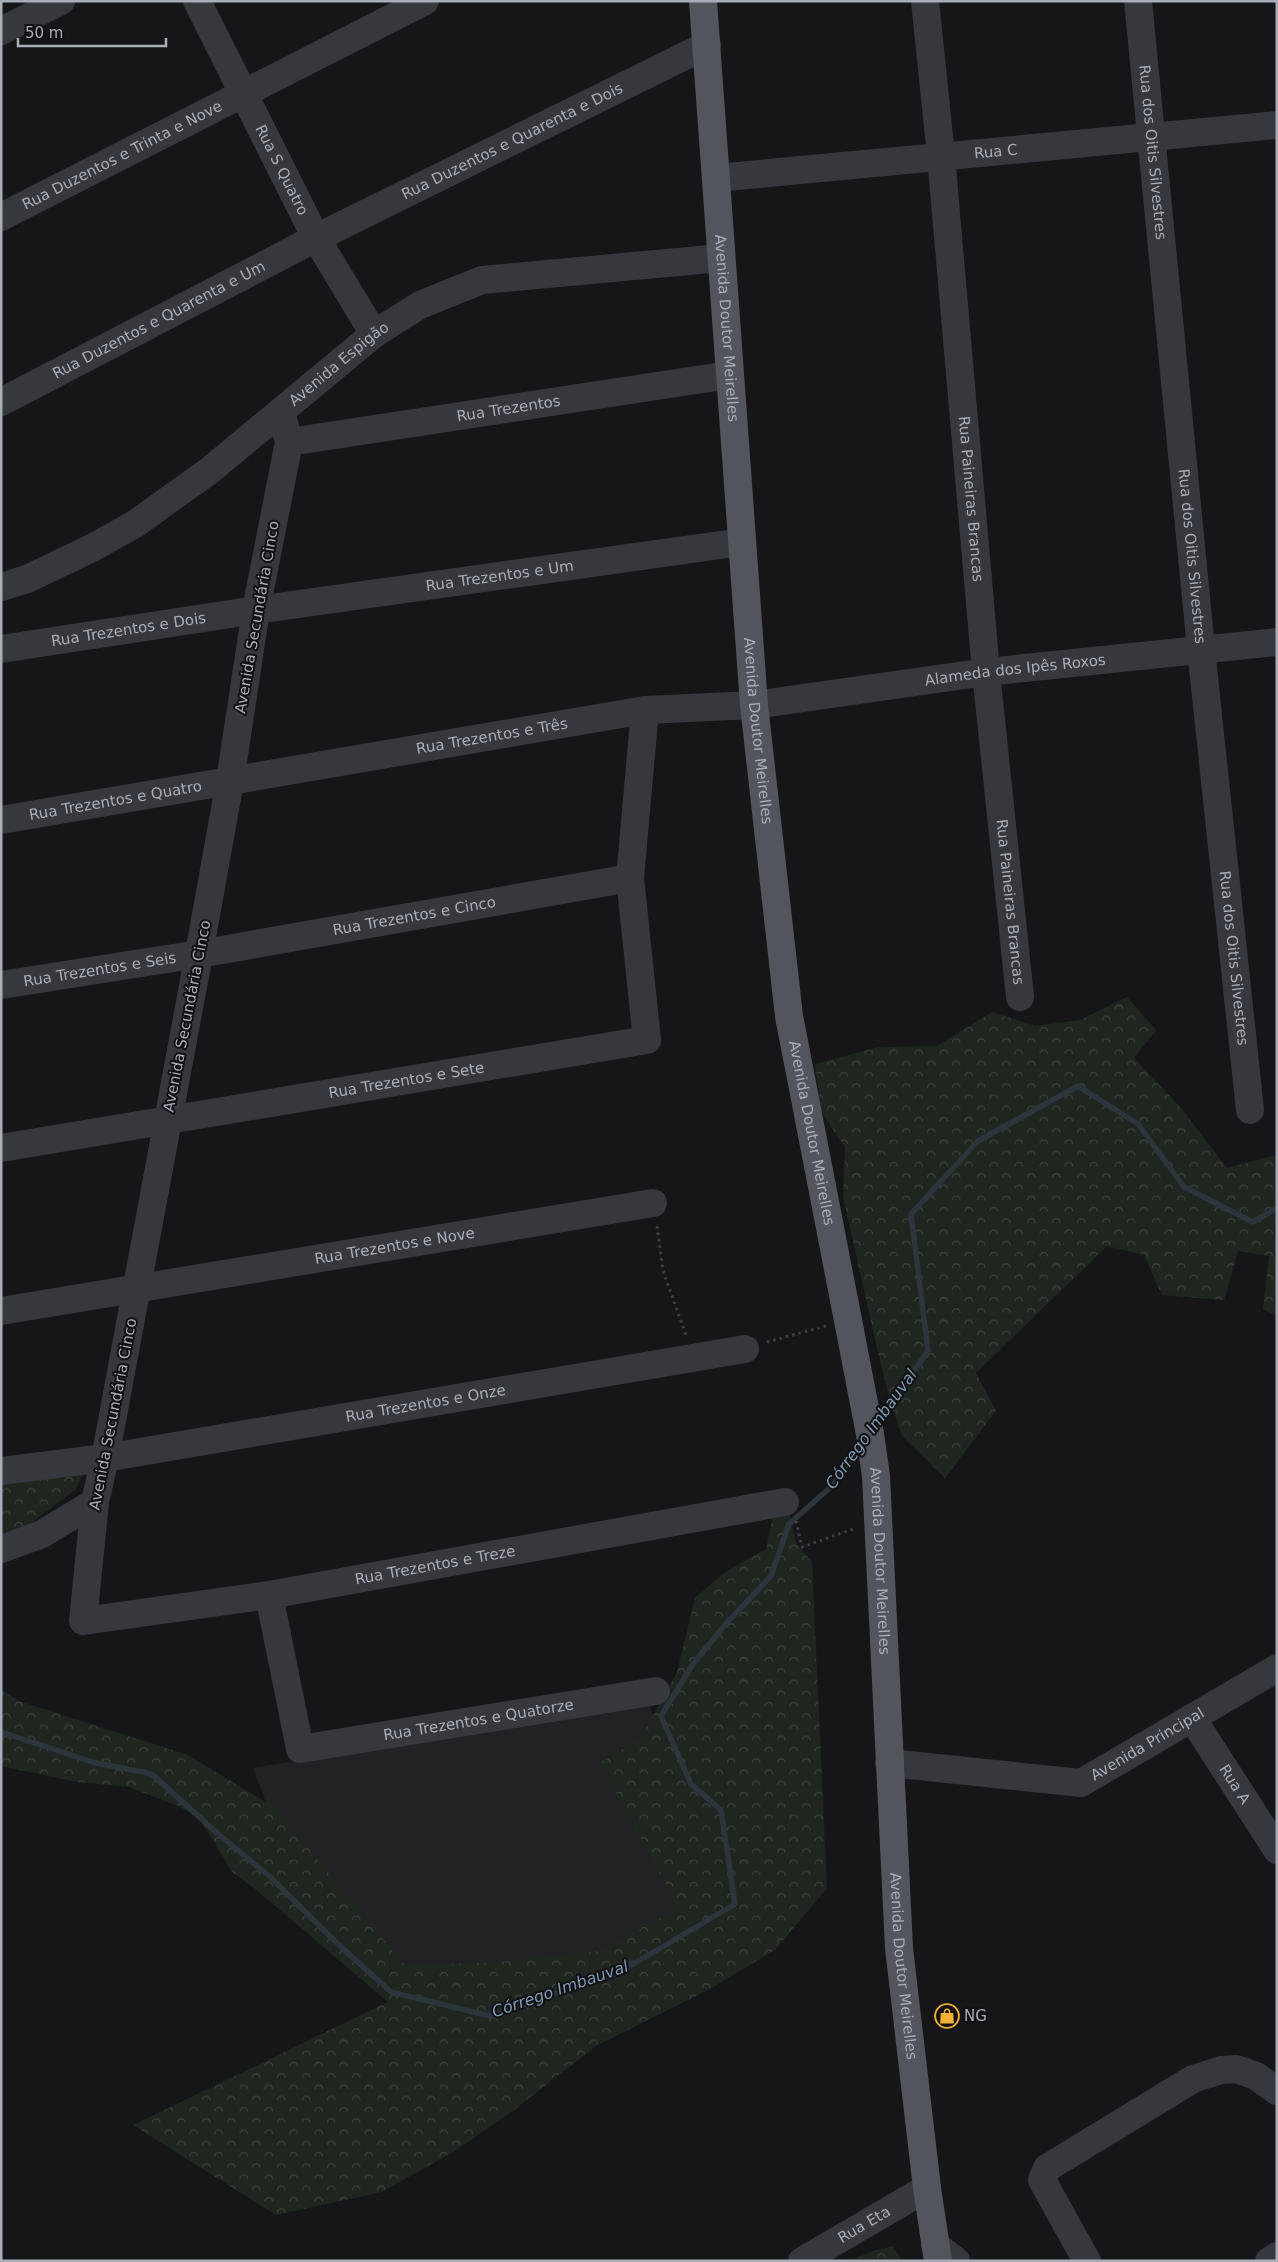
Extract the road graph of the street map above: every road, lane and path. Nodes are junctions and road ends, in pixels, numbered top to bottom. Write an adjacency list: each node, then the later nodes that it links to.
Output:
1 (60, 1): 7 (street)
2 (197, 1): 9 (street, Rua S Quatro)
3 (425, 1): 9 (street, Rua Duzentos e Trinta e Nove)
4 (703, 1): 8 (main road, Avenida Doutor Meirelles)
5 (925, 1): 12 (street, Rua Paineiras Brancas)
6 (1138, 1): 11 (street, Rua dos Oitis Silvestres)
7 (1, 31)
8 (707, 45): 13 (main road, Avenida Doutor Meirelles); 15 (street, Rua Duzentos e Quarenta e Dois)
9 (245, 94): 14 (street, Rua Duzentos e Trinta e Nove); 15 (street, Rua S Quatro)
10 (1277, 125): 11 (street, Rua C)
11 (1151, 138): 12 (street, Rua C); 27 (street, Rua dos Oitis Silvestres)
12 (941, 156): 13 (street, Rua C); 28 (street, Rua Paineiras Brancas)
13 (716, 178): 16 (main road, Avenida Doutor Meirelles)
14 (1, 217)
15 (316, 238): 17 (street, Rua S Quatro); 19 (street, Rua Duzentos e Quarenta e Um)
16 (721, 258): 17 (street, Avenida Espigão); 18 (main road, Avenida Doutor Meirelles)
17 (374, 334): 20 (street, Avenida Espigão)
18 (729, 375): 21 (street, Rua Trezentos); 22 (main road, Avenida Doutor Meirelles)
19 (1, 402)
20 (281, 412): 21 (street, Avenida Secundária Cinco); 23 (street, Avenida Espigão)
21 (289, 442): 24 (street, Avenida Secundária Cinco)
22 (742, 542): 24 (street, Rua Trezentos e Um); 29 (main road, Avenida Doutor Meirelles)
23 (1, 586)
24 (256, 610): 26 (street, Rua Trezentos e Dois); 31 (street, Avenida Secundária Cinco)
25 (1277, 642): 27 (street, Alameda dos Ipês Roxos)
26 (1, 649)
27 (1201, 649): 28 (street, Alameda dos Ipês Roxos); 37 (street, Rua dos Oitis Silvestres)
28 (986, 672): 29 (street, Alameda dos Ipês Roxos); 36 (street, Rua Paineiras Brancas)
29 (754, 705): 30 (street, Rua Trezentos e Três); 43 (main road, Avenida Doutor Meirelles)
30 (646, 710): 31 (street, Rua Trezentos e Três); 33 (street)
31 (230, 781): 32 (street, Rua Trezentos e Quatro); 34 (street, Avenida Secundária Cinco)
32 (1, 820)
33 (630, 878): 34 (street, Rua Trezentos e Cinco); 38 (street, Rua Trezentos e Sete)
34 (199, 954): 35 (street, Rua Trezentos e Seis); 38 (street, Avenida Secundária Cinco)
35 (1, 985)
36 (1020, 997)
37 (1250, 1110)
38 (167, 1122): 39 (street, Rua Trezentos e Sete); 41 (street, Avenida Secundária Cinco)
39 (1, 1148)
40 (653, 1203): 41 (street, Rua Trezentos e Nove); 45 (path)
41 (136, 1289): 42 (street, Rua Trezentos e Nove); 46 (street, Avenida Secundária Cinco)
42 (1, 1311)
43 (848, 1320): 44 (path); 50 (main road, Avenida Doutor Meirelles)
44 (745, 1349): 45 (street, Rua Trezentos e Onze)
45 (694, 1358): 46 (street, Rua Trezentos e Onze)
46 (106, 1458): 47 (street, Rua Trezentos e Onze); 48 (street, Avenida Secundária Cinco)
47 (1, 1471)
48 (95, 1502): 52 (street); 54 (street, Avenida Secundária Cinco)
49 (785, 1502): 53 (street, Rua Trezentos e Treze)
50 (878, 1521): 51 (path); 58 (main road, Avenida Doutor Meirelles)
51 (799, 1532)
52 (1, 1549)
53 (269, 1595): 54 (street, Rua Trezentos e Treze); 56 (street, Rua Trezentos e Quatorze)
54 (83, 1620)
55 (1277, 1668): 57 (street, Avenida Principal)
56 (656, 1691)
57 (1192, 1718): 58 (street, Avenida Principal); 59 (street, Rua A)
58 (889, 1763): 61 (main road, Avenida Doutor Meirelles)
59 (1277, 1850)
60 (1277, 2091): 65 (street)
61 (927, 2188): 62 (main road, Avenida Doutor Meirelles); 64 (street, Rua Eta)
62 (943, 2256)
63 (1277, 2256): 66 (street)
64 (802, 2261)
65 (1087, 2261)
66 (1269, 2261)

